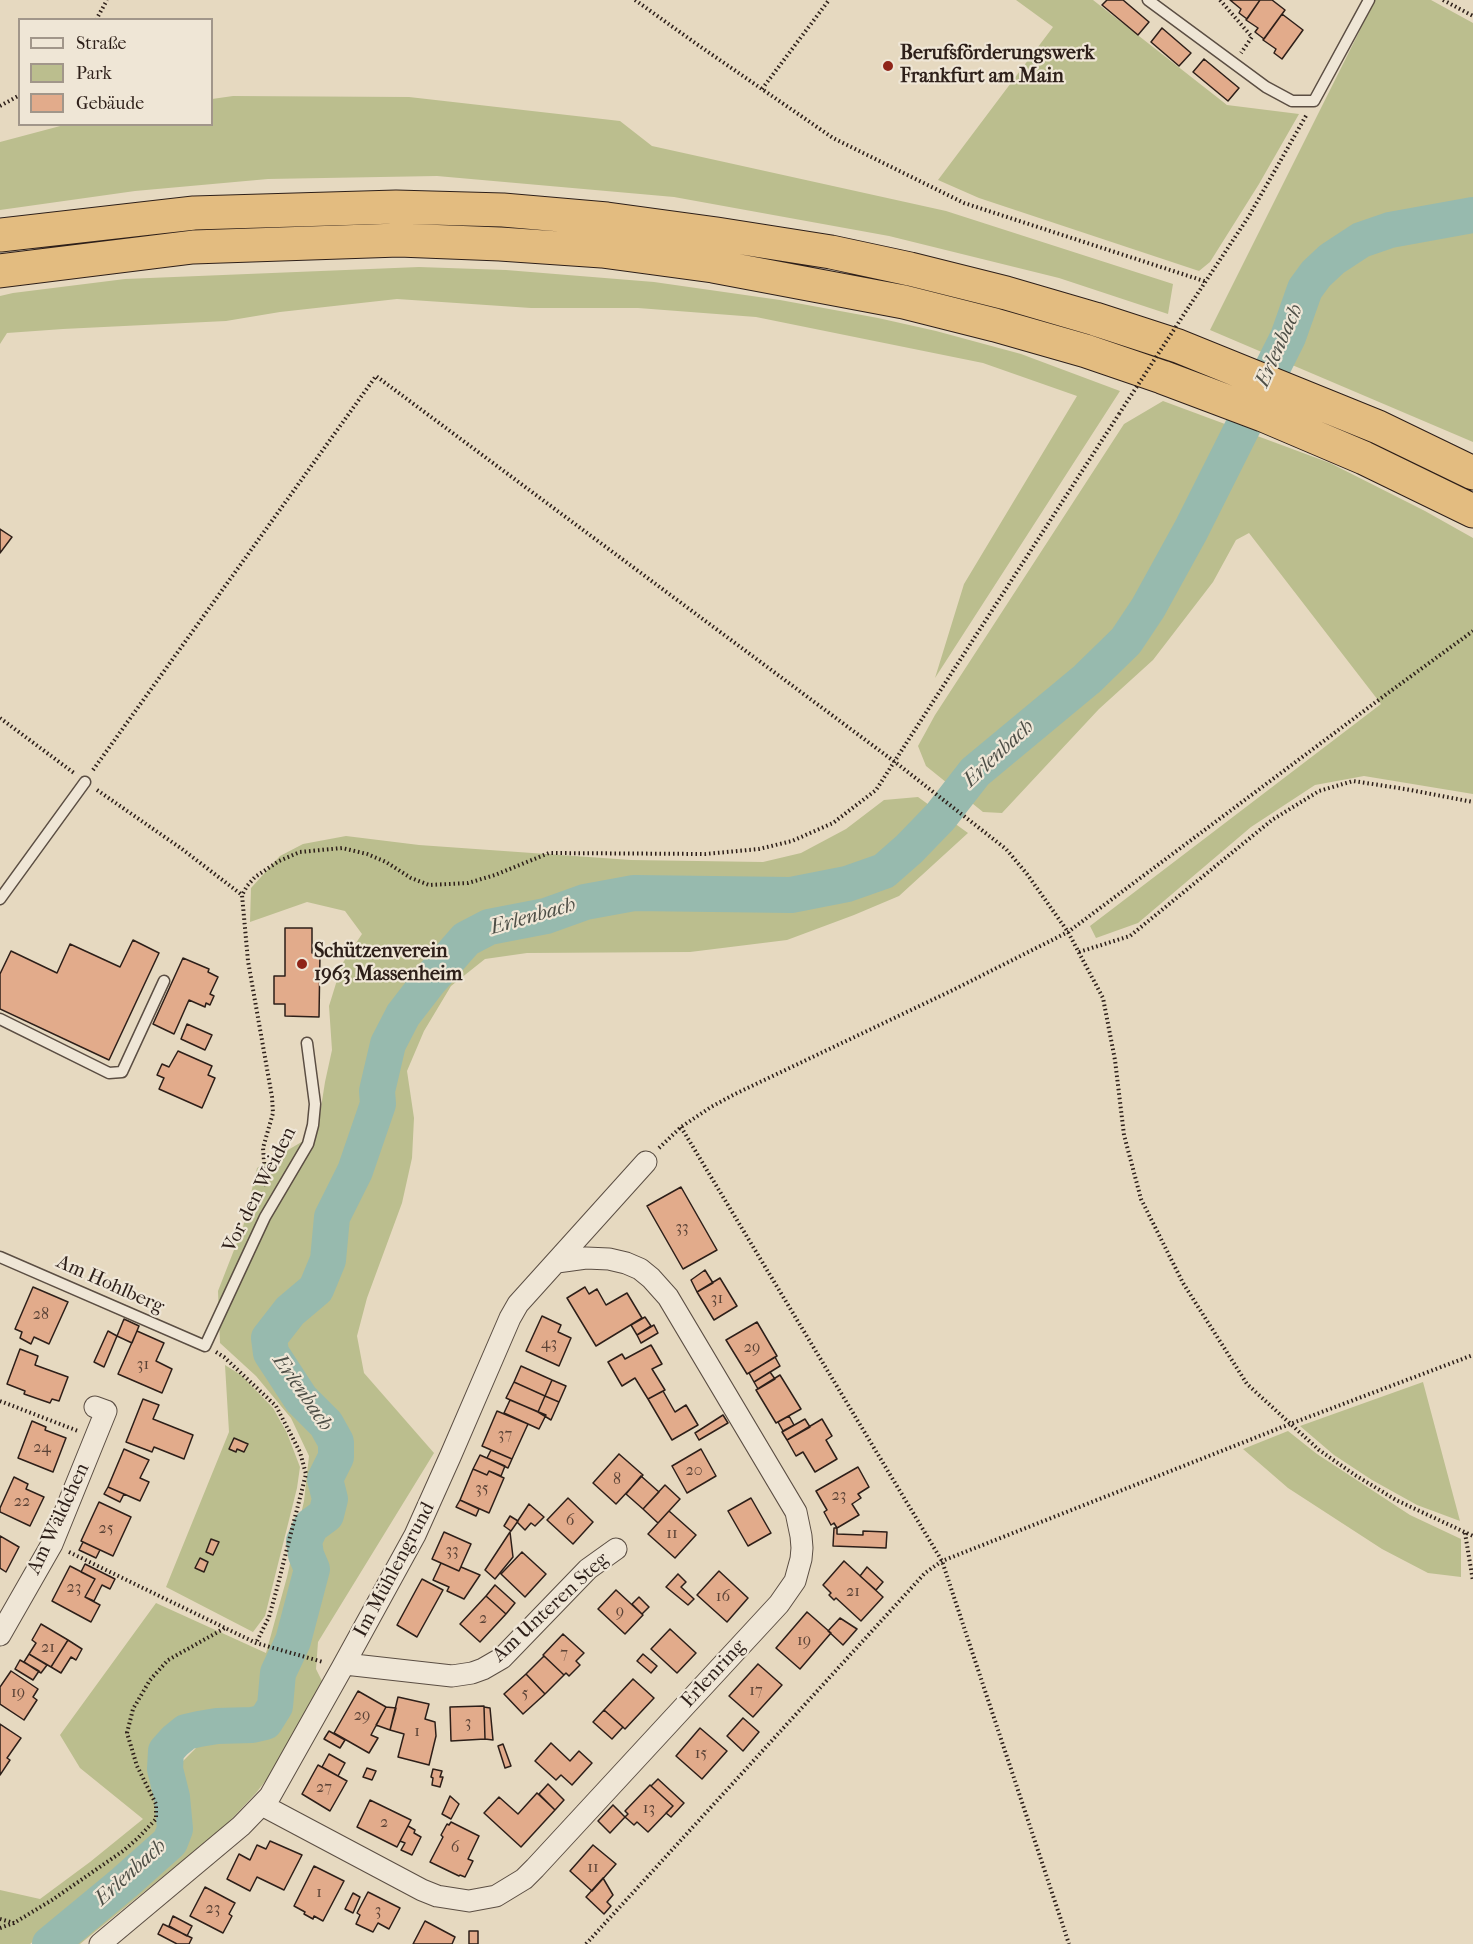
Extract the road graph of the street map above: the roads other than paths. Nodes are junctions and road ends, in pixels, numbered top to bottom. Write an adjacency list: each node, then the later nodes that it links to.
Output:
1 (1148, 0): 2 (lane)
2 (1369, 0)
3 (0, 235): 5 (highway)
4 (0, 271): 6 (highway)
5 (1473, 473)
6 (1473, 512)
7 (85, 782): 8 (lane)
8 (0, 899)
9 (164, 981): 10 (lane)
10 (0, 1020)
11 (307, 1043): 15 (lane, Vor den Weiden)
12 (646, 1162): 14 (street, Im Mühlengrund)
13 (0, 1257): 15 (lane, Am Hohlberg)
14 (557, 1262): 19 (street, Im Mühlengrund); 20 (street, Erlenring)
15 (205, 1346)
16 (95, 1407): 18 (street, Am Wäldchen)
17 (616, 1549): 19 (street, Am Unteren Steg)
18 (0, 1635)
19 (345, 1664): 20 (street, Im Mühlengrund)
20 (262, 1805): 21 (street, Im Mühlengrund)
21 (99, 1944)

